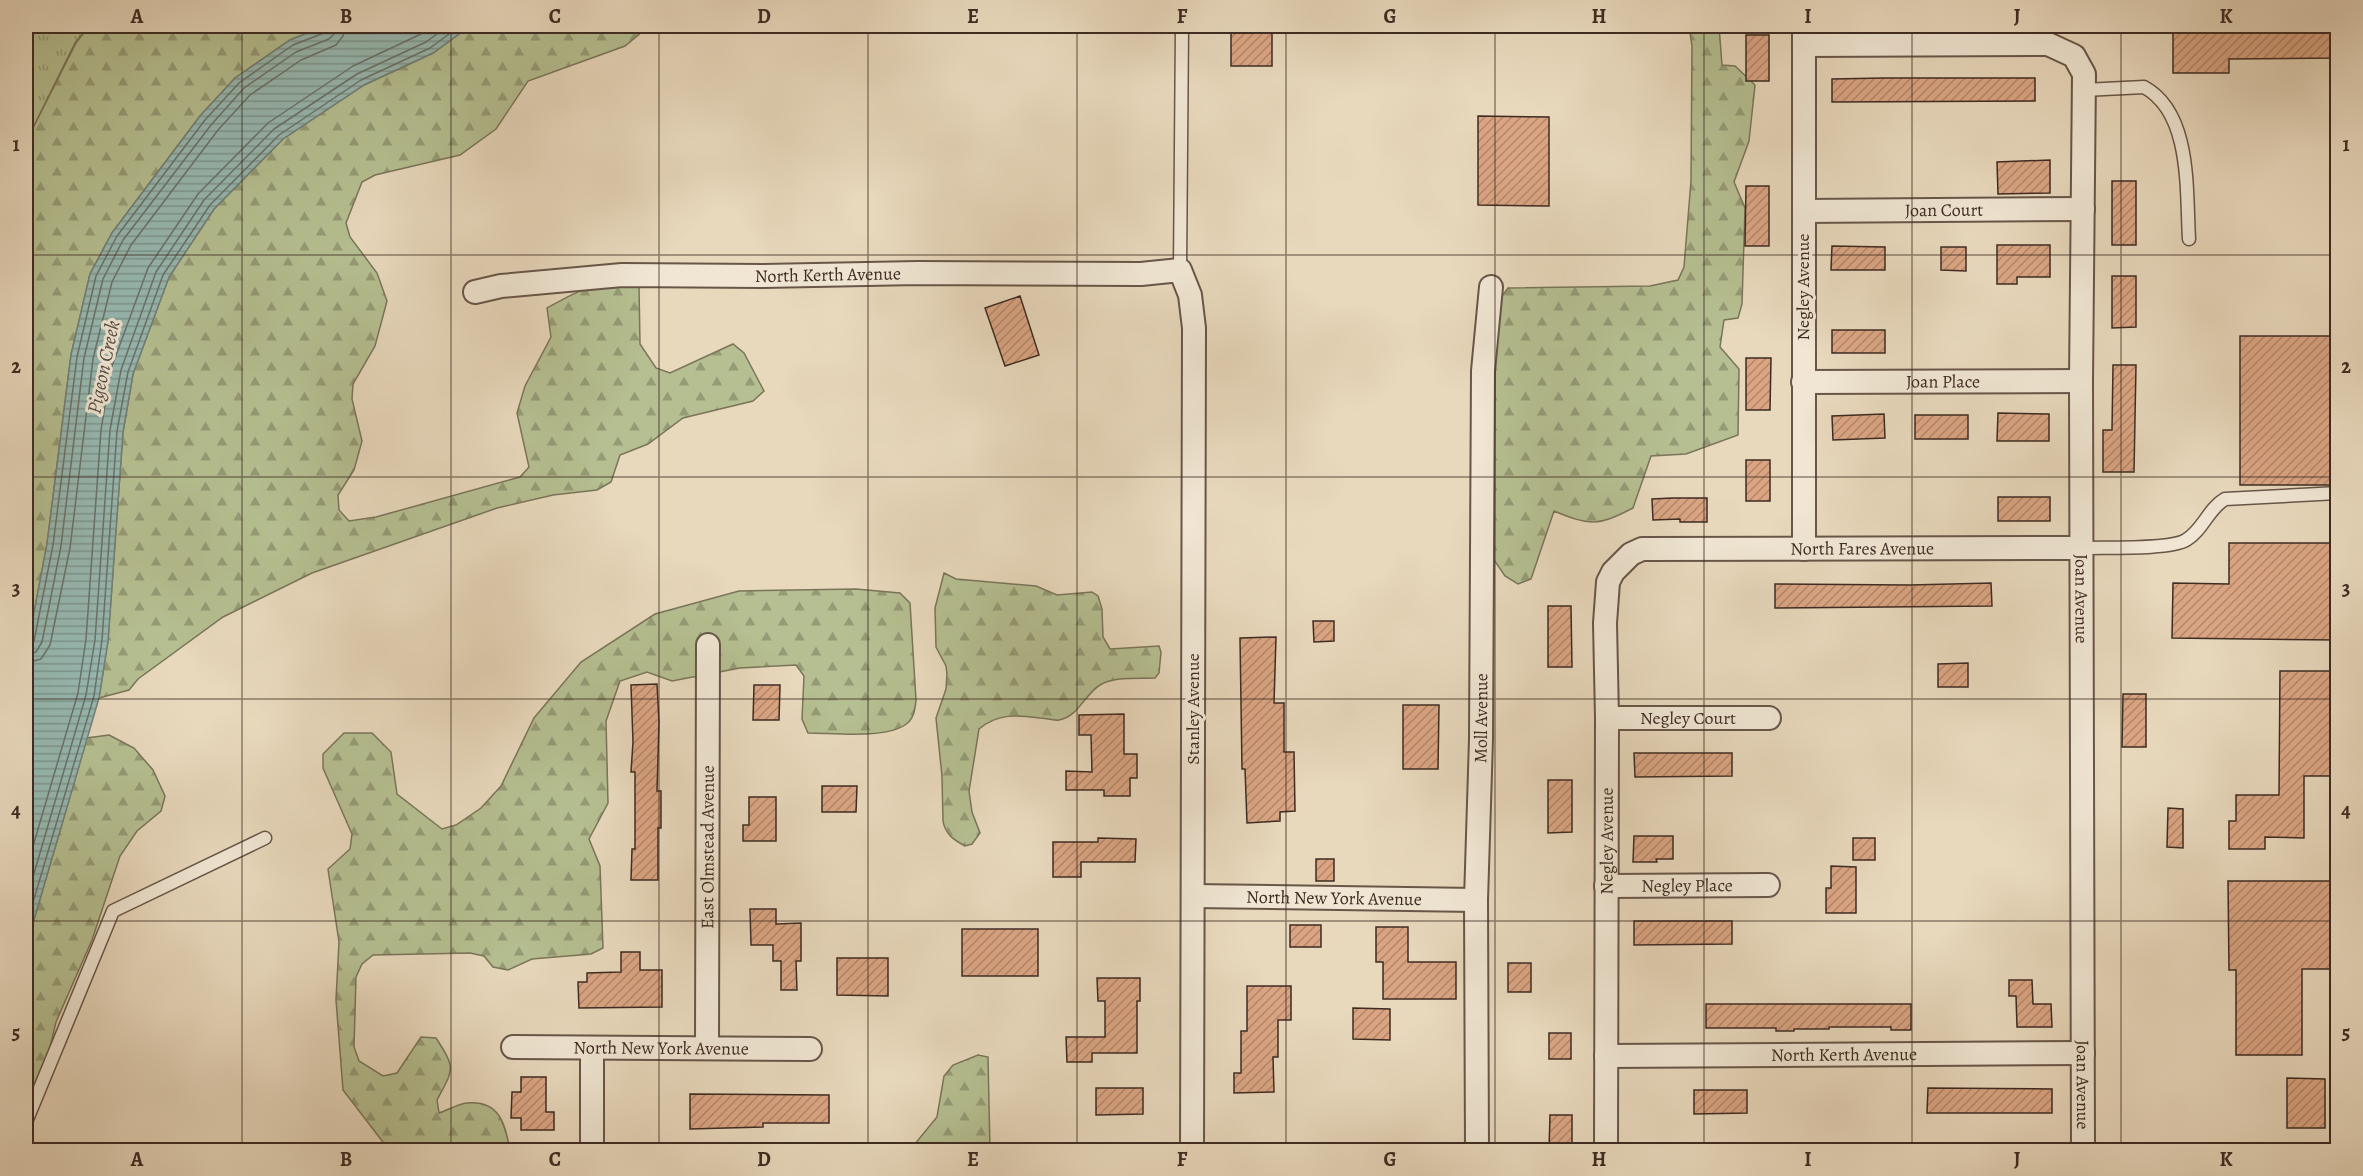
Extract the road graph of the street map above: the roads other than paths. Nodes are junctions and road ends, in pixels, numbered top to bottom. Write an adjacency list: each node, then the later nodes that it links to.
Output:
1 (1182, 26): 7 (lane)
2 (1804, 35): 3 (street, Joan Avenue); 5 (street, Negley Avenue)
3 (2084, 90): 4 (street, Joan Avenue); 6 (lane)
4 (2083, 209): 5 (street, Joan Court); 10 (street, Joan Avenue)
5 (1804, 211): 11 (street, Negley Avenue)
6 (2189, 239)
7 (1180, 270): 9 (street, North Kerth Avenue); 22 (street, Stanley Avenue)
8 (1491, 287): 23 (street, Moll Avenue)
9 (475, 292)
10 (2081, 381): 11 (street, Joan Place); 13 (street, Joan Avenue)
11 (1803, 382): 15 (street, Negley Avenue)
12 (2337, 493): 13 (lane)
13 (2082, 548): 15 (street, North Fares Avenue); 28 (street, Joan Avenue)
14 (1642, 549): 15 (street, North Fares Avenue); 17 (street, Negley Avenue)
15 (1803, 549)
16 (708, 645): 26 (street, East Olmstead Avenue)
17 (1607, 718): 18 (street, Negley Court); 21 (street, Negley Avenue)
18 (1768, 718)
19 (265, 838): 30 (lane)
20 (1768, 885): 21 (street, Negley Place)
21 (1606, 886): 29 (street, Negley Avenue)
22 (1193, 896): 23 (street, North New York Avenue); 32 (street, Stanley Avenue)
23 (1476, 900): 33 (street, Moll Avenue)
24 (513, 1047): 25 (street, North New York Avenue)
25 (592, 1048): 26 (street, North New York Avenue); 31 (street)
26 (707, 1048): 27 (street, North New York Avenue)
27 (810, 1049)
28 (2083, 1053): 29 (street, North Kerth Avenue); 35 (street, Joan Avenue)
29 (1606, 1056): 34 (street, Negley Avenue)
30 (26, 1122)
31 (592, 1150)
32 (1192, 1150)
33 (1477, 1150)
34 (1606, 1150)
35 (2083, 1150)

